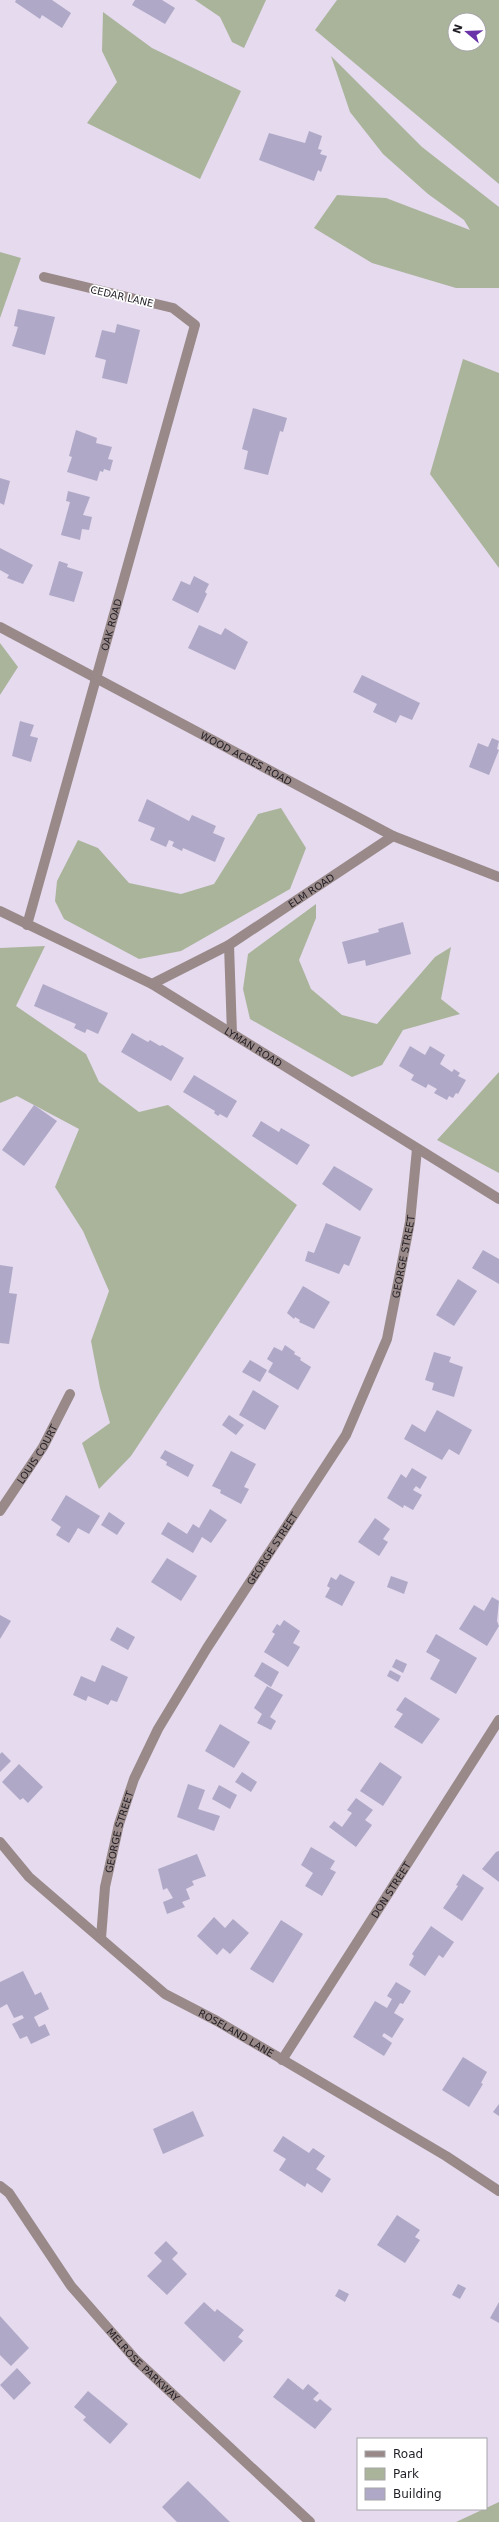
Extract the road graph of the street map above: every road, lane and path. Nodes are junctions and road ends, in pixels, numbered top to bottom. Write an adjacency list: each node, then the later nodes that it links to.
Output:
1 (44, 277): 2 (street, CEDAR LANE)
2 (195, 325): 4 (street, OAK ROAD)
3 (0, 627): 4 (street, WOOD ACRES ROAD)
4 (97, 680): 5 (street, WOOD ACRES ROAD); 8 (street, OAK ROAD)
5 (393, 836): 6 (street, WOOD ACRES ROAD); 9 (street, ELM ROAD)
6 (499, 877)
7 (0, 912): 8 (street, LYMAN ROAD)
8 (27, 925): 10 (street, LYMAN ROAD)
9 (228, 945): 10 (street, ELM ROAD); 11 (street)
10 (152, 984): 11 (street, LYMAN ROAD)
11 (232, 1034): 12 (street, LYMAN ROAD)
12 (417, 1149): 13 (street, LYMAN ROAD); 18 (street, GEORGE STREET)
13 (499, 1199)
14 (70, 1394): 15 (street, LOUIS COURT)
15 (0, 1512)
16 (499, 1720): 19 (street, DON STREET)
17 (0, 1842): 18 (street, ROSELAND LANE)
18 (101, 1938): 19 (street, ROSELAND LANE)
19 (282, 2060): 21 (street, ROSELAND LANE)
20 (0, 2186): 22 (street, MELROSE PARKWAY)
21 (499, 2190)
22 (310, 2522)

